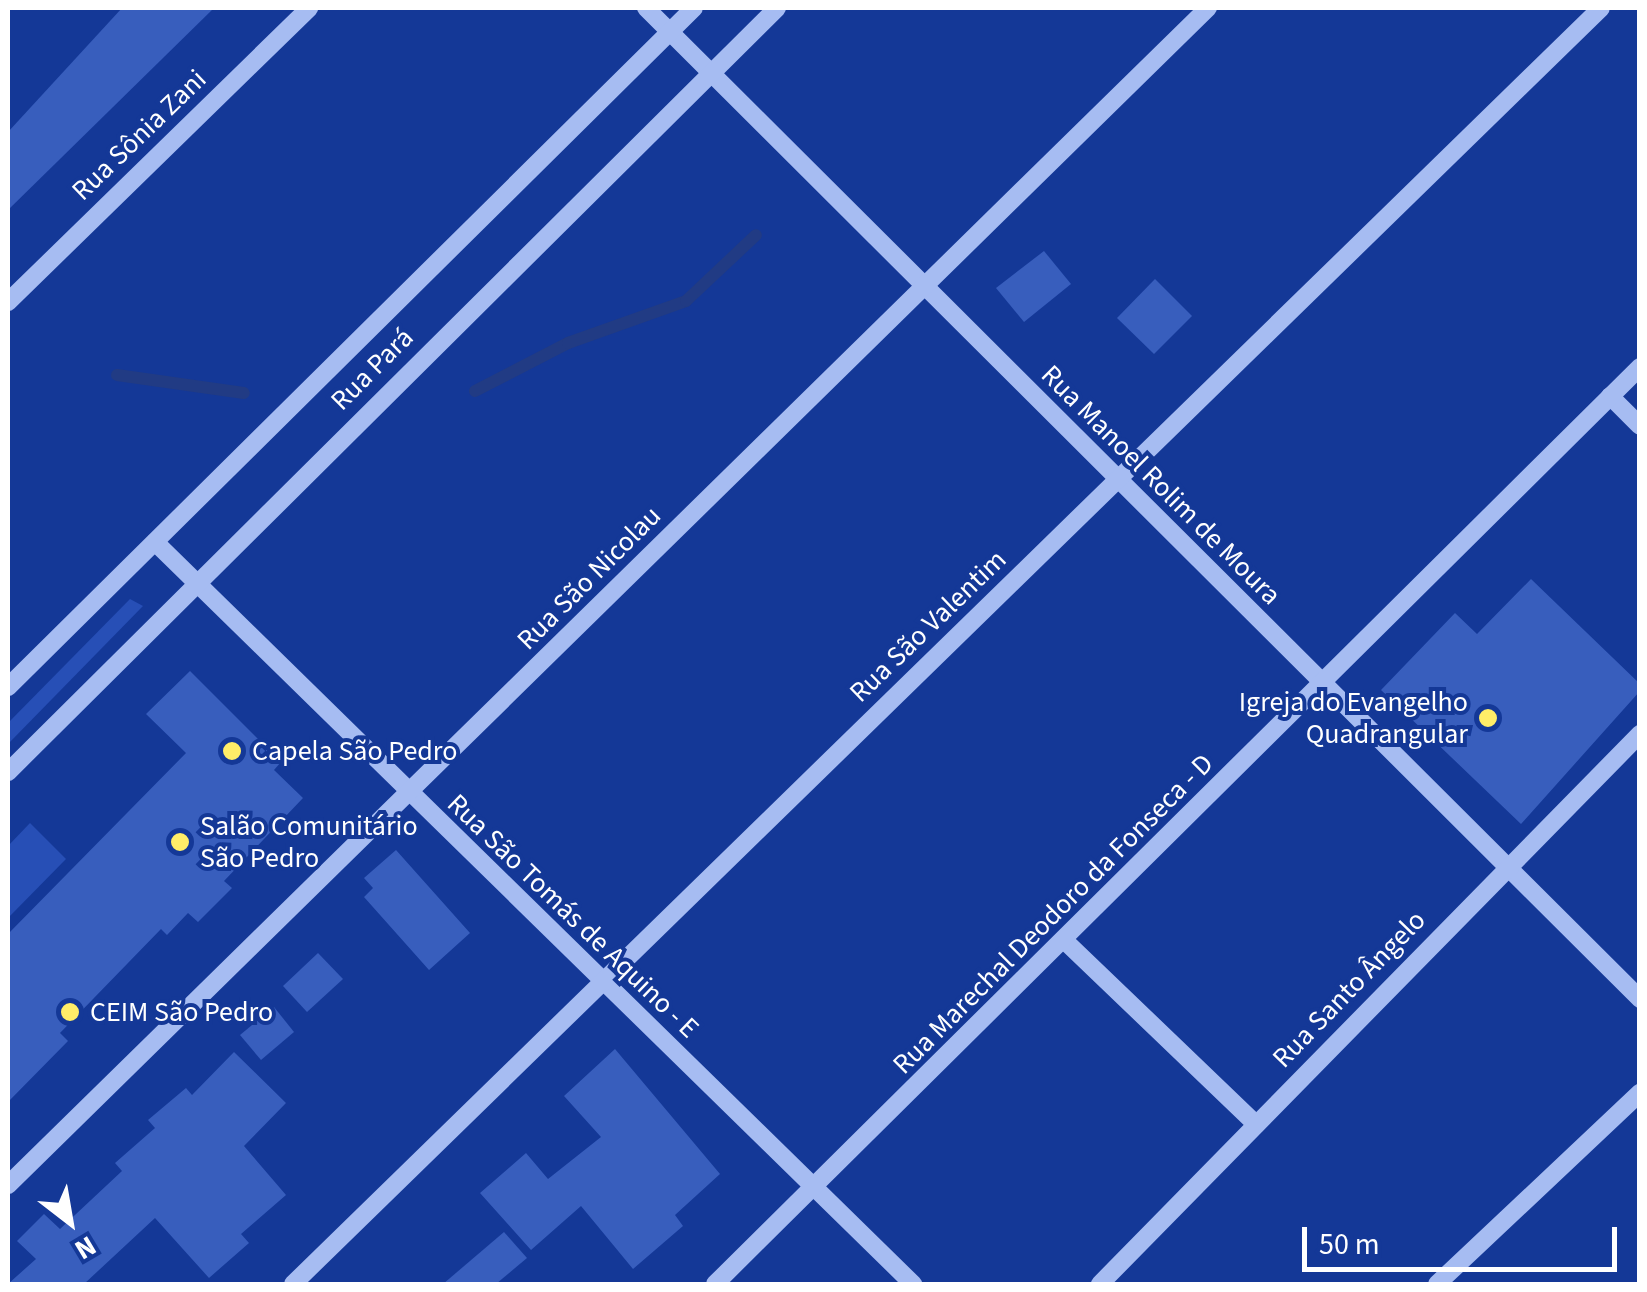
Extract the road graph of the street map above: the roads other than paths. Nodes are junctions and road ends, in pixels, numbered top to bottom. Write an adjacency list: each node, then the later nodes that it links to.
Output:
1 (309, 8): 10 (street, Rua Sônia Zani)
2 (646, 8): 7 (street, Rua Manoel Rolim de Moura)
3 (694, 8): 7 (street, Rua Pará)
4 (777, 8): 8 (street, Rua Pará)
5 (1208, 8): 9 (street, Rua São Nicolau)
6 (1601, 8): 14 (street, Rua São Valentim)
7 (670, 32): 8 (street, Rua Manoel Rolim de Moura); 15 (street, Rua Pará)
8 (711, 73): 9 (street, Rua Manoel Rolim de Moura); 16 (street, Rua Pará)
9 (924, 287): 14 (street, Rua Manoel Rolim de Moura); 21 (street, Rua São Nicolau)
10 (8, 302)
11 (1640, 367): 12 (street, Rua Marechal Deodoro da Fonseca - D)
12 (1610, 396): 13 (street); 17 (street, Rua Marechal Deodoro da Fonseca - D)
13 (1640, 426)
14 (1117, 480): 17 (street, Rua Manoel Rolim de Moura); 24 (street, Rua São Valentim)
15 (154, 542): 16 (street, Rua São Tomás de Aquino - E); 18 (street, Rua Pará)
16 (196, 582): 20 (street, Rua Pará); 21 (street, Rua São Tomás de Aquino - E)
17 (1322, 684): 22 (street, Rua Manoel Rolim de Moura); 23 (street, Rua Marechal Deodoro da Fonseca - D)
18 (8, 687)
19 (1640, 734): 22 (street, Rua Santo Ângelo)
20 (8, 772)
21 (410, 794): 24 (street, Rua São Tomás de Aquino - E); 28 (street, Rua São Nicolau)
22 (1506, 866): 25 (street, Rua Manoel Rolim de Moura); 27 (street, Rua Santo Ângelo)
23 (1065, 940): 27 (street); 29 (street, Rua Marechal Deodoro da Fonseca - D)
24 (601, 983): 29 (street, Rua São Tomás de Aquino - E); 30 (street, Rua São Valentim)
25 (1640, 999)
26 (1640, 1093): 34 (street)
27 (1256, 1124): 33 (street, Rua Santo Ângelo)
28 (8, 1185)
29 (815, 1190): 31 (street, Rua Marechal Deodoro da Fonseca - D); 32 (street, Rua São Tomás de Aquino - E)
30 (293, 1284)
31 (715, 1284)
32 (914, 1284)
33 (1100, 1284)
34 (1437, 1284)

